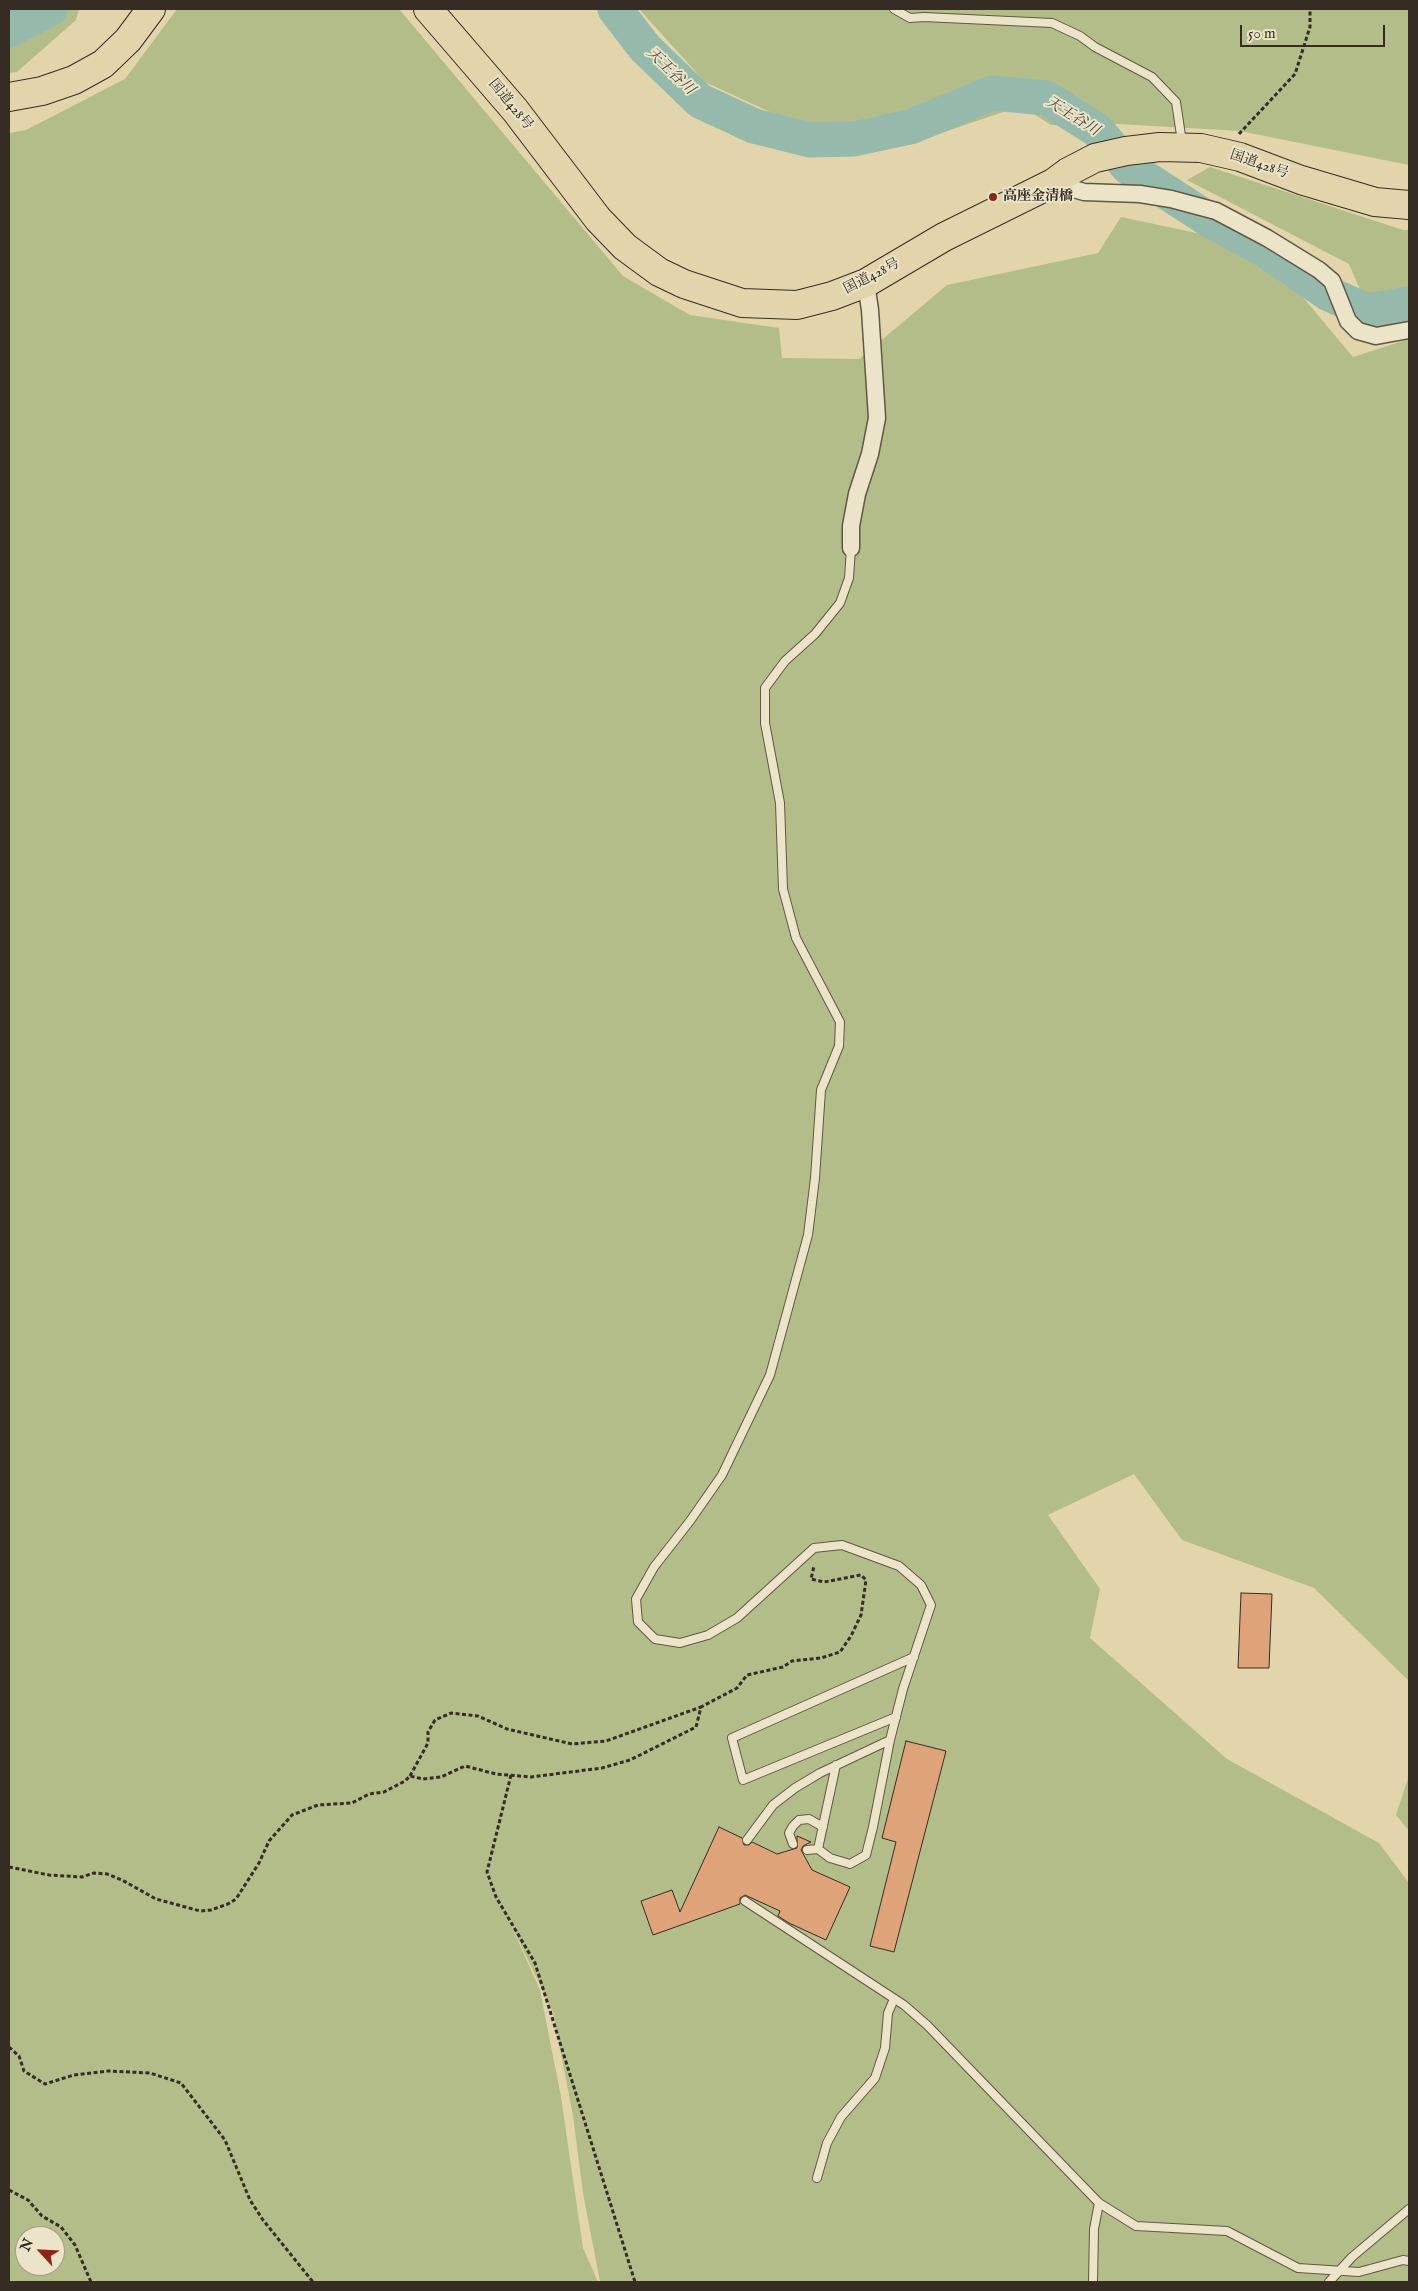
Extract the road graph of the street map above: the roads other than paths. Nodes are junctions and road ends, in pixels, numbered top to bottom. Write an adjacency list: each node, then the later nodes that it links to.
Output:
1 (151, 9): 4 (highway)
2 (428, 9): 8 (highway, 国道428号)
3 (894, 9): 5 (lane)
4 (9, 97)
5 (1183, 147): 6 (highway, 国道428号); 7 (highway, 国道428号)
6 (1060, 177): 8 (highway, 国道428号); 9 (street)
7 (1409, 205)
8 (866, 283): 10 (street)
9 (1409, 330)
10 (851, 548): 11 (lane)
11 (914, 1657): 12 (lane); 12 (lane)
12 (896, 1717): 13 (lane)
13 (890, 1740): 14 (lane); 18 (lane)
14 (836, 1766): 15 (lane); 16 (lane)
15 (823, 1826): 17 (lane); 18 (lane)
16 (747, 1840)
17 (793, 1844)
18 (818, 1849): 19 (lane)
19 (807, 1850)
20 (745, 1902): 21 (lane)
21 (894, 1999): 22 (lane); 23 (lane)
22 (816, 2178)
23 (1099, 2203): 26 (lane); 27 (lane)
24 (1409, 2209): 26 (lane)
25 (1409, 2261): 26 (lane)
26 (1338, 2271): 28 (lane)
27 (1093, 2282)
28 (1329, 2282)

